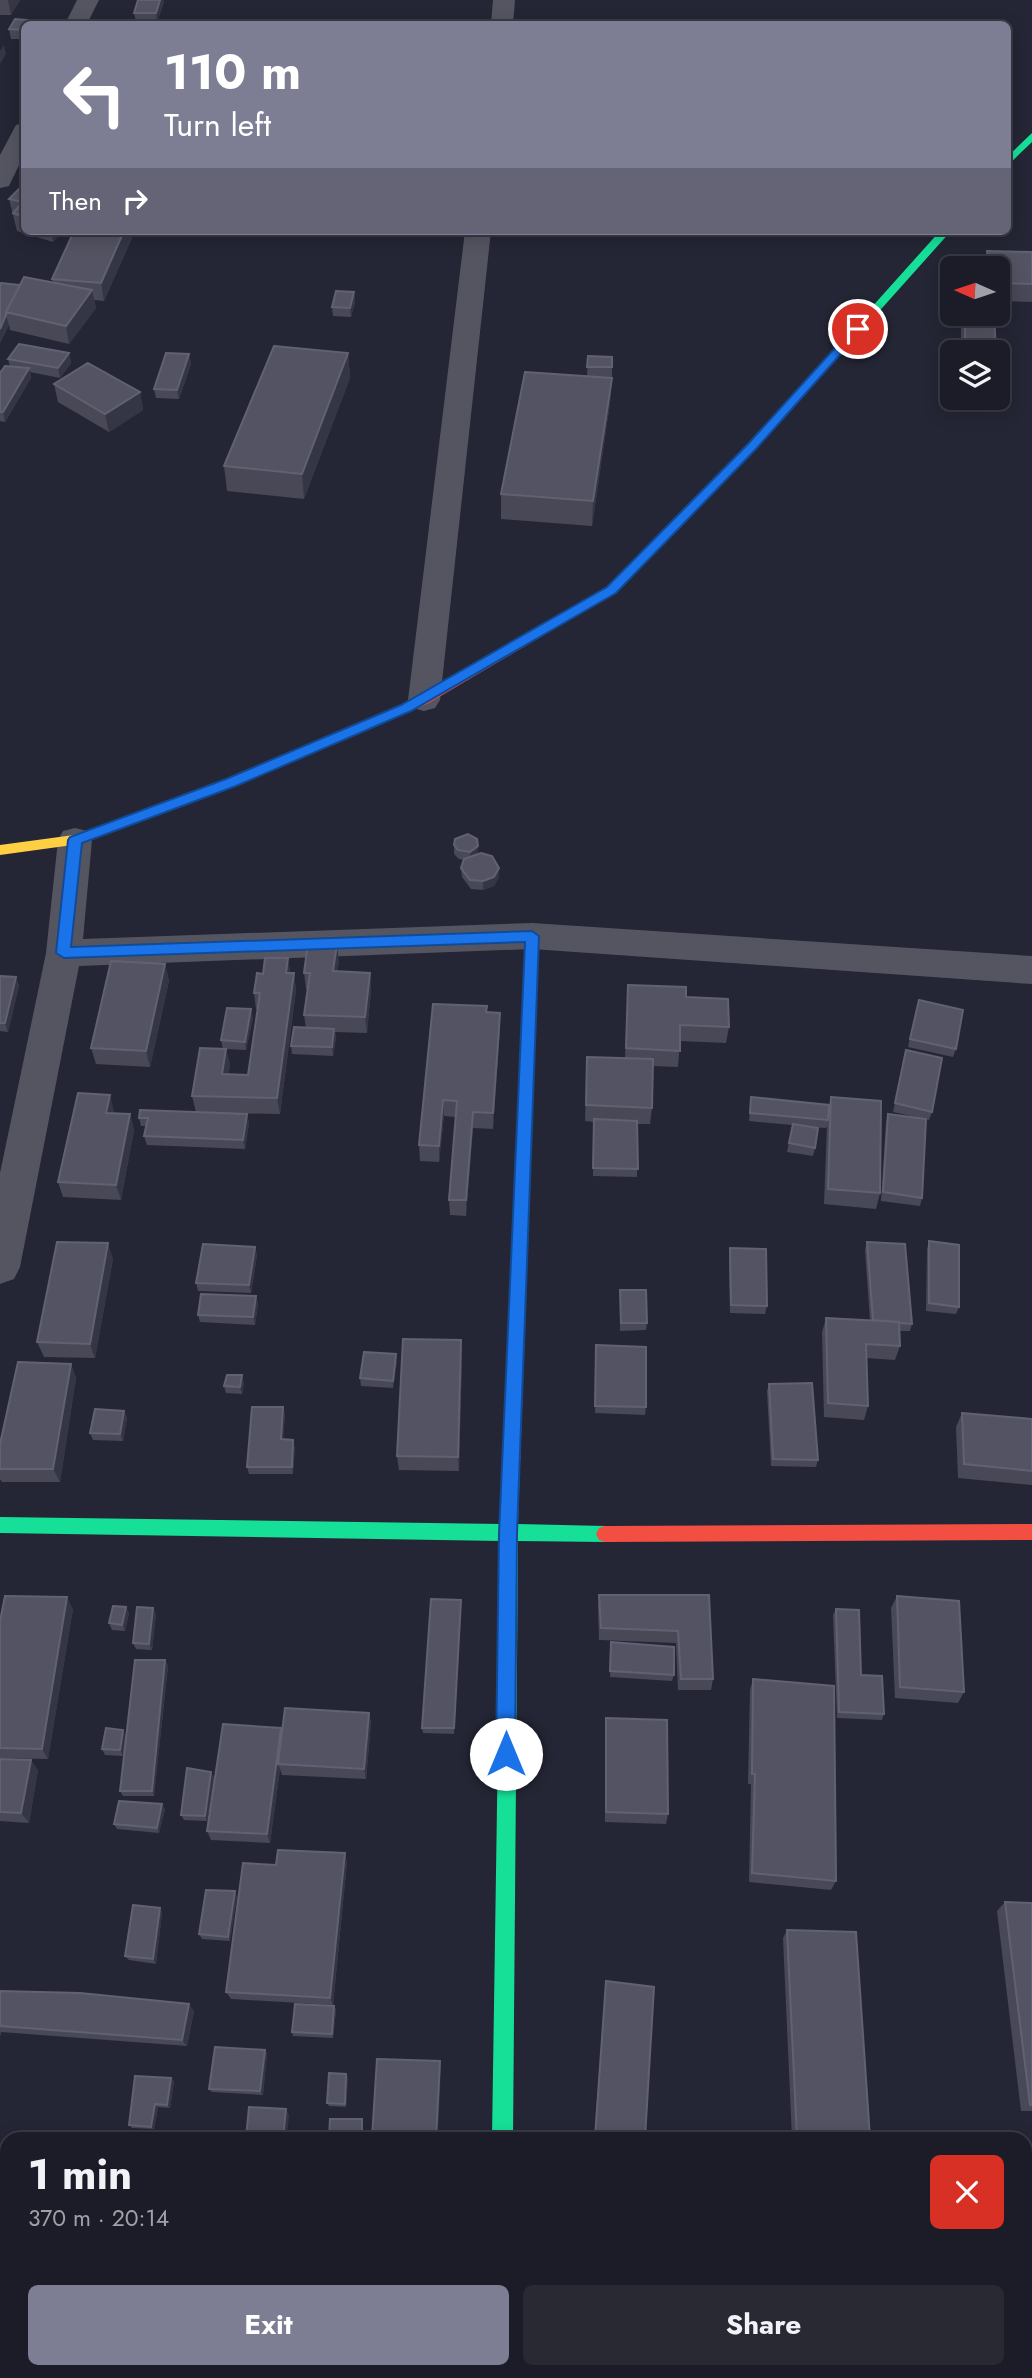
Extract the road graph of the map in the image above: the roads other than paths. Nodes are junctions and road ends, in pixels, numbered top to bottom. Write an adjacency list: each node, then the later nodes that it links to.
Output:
1 (88, 0): 3 (street)
2 (504, 0): 4 (street)
3 (78, 21)
4 (502, 21)
5 (21, 136): 8 (street)
6 (1032, 136): 7 (street)
7 (1011, 159)
8 (0, 181)
9 (478, 235): 11 (street)
10 (942, 235): 11 (street)
11 (424, 700): 12 (street)
12 (75, 840): 13 (street); 15 (street)
13 (0, 850)
14 (532, 936): 15 (street); 16 (street); 20 (street)
15 (64, 953): 17 (street)
16 (1032, 970)
17 (0, 1267)
18 (0, 1525): 20 (street)
19 (1032, 1532): 20 (street)
20 (508, 1534): 21 (street)
21 (502, 2132)

